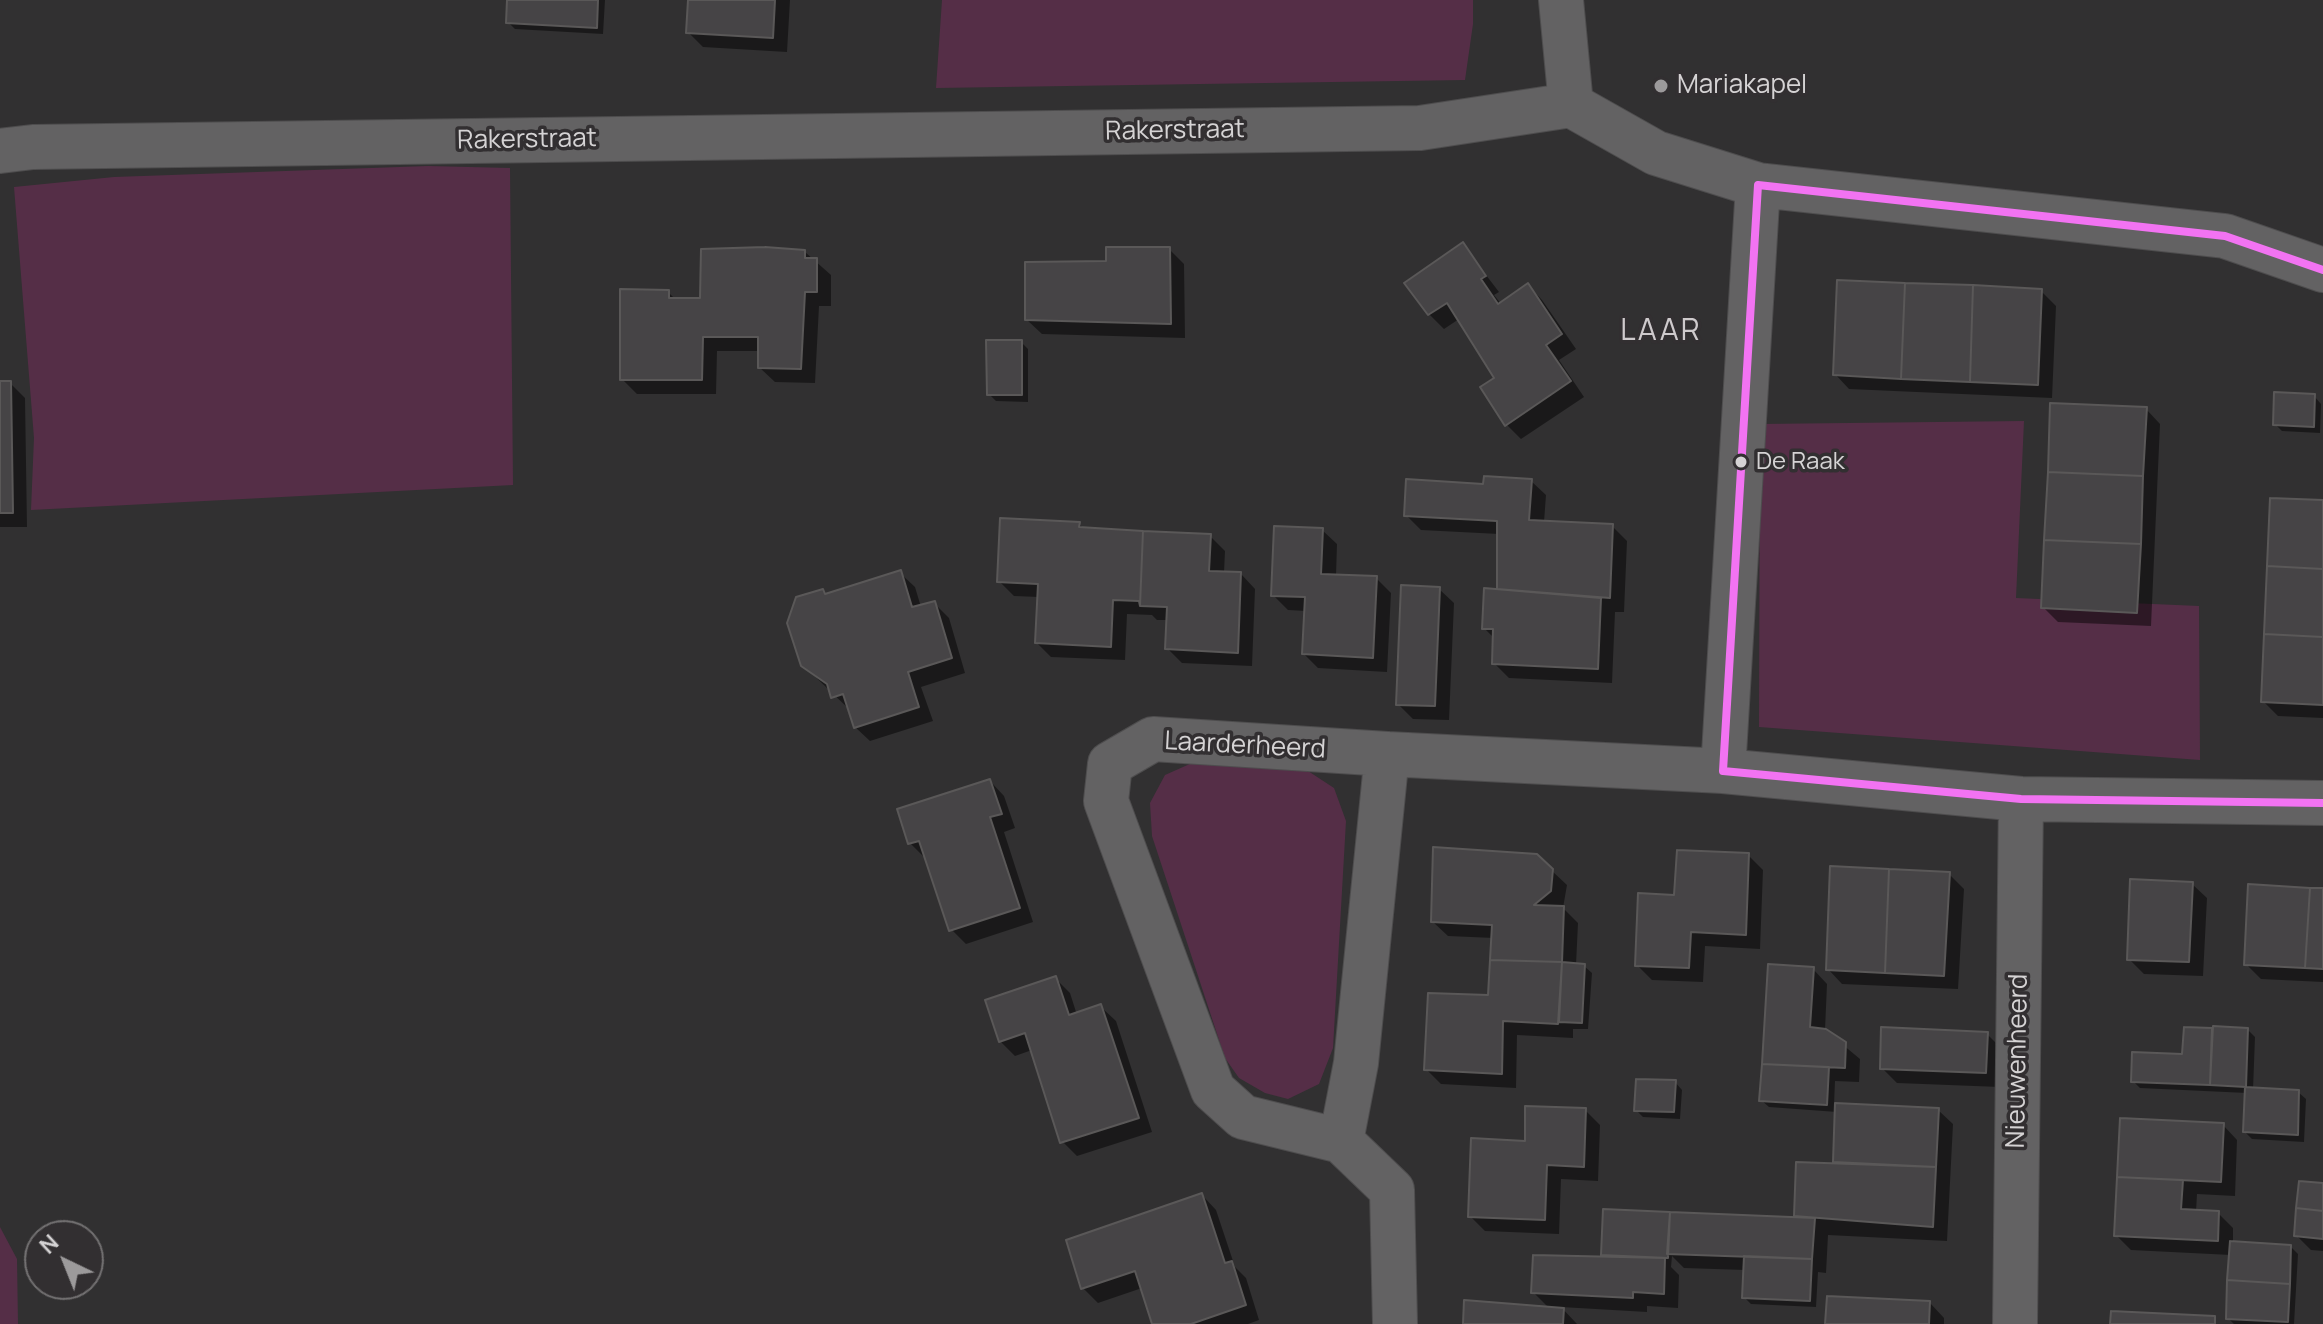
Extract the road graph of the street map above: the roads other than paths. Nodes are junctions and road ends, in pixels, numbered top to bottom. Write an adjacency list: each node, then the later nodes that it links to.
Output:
1 (1561, 0): 2 (street)
2 (1571, 105): 3 (street, Rakerstraat); 4 (street)
3 (0, 151)
4 (1758, 185): 5 (street); 7 (street)
5 (2323, 270)
6 (1387, 754): 7 (street); 10 (street); 10 (street, Laarderheerd)
7 (1723, 771): 8 (street)
8 (2021, 799): 9 (street); 12 (street, Nieuwenheerd)
9 (2323, 803)
10 (1341, 1141): 11 (street)
11 (1395, 1324)
12 (2015, 1324)

